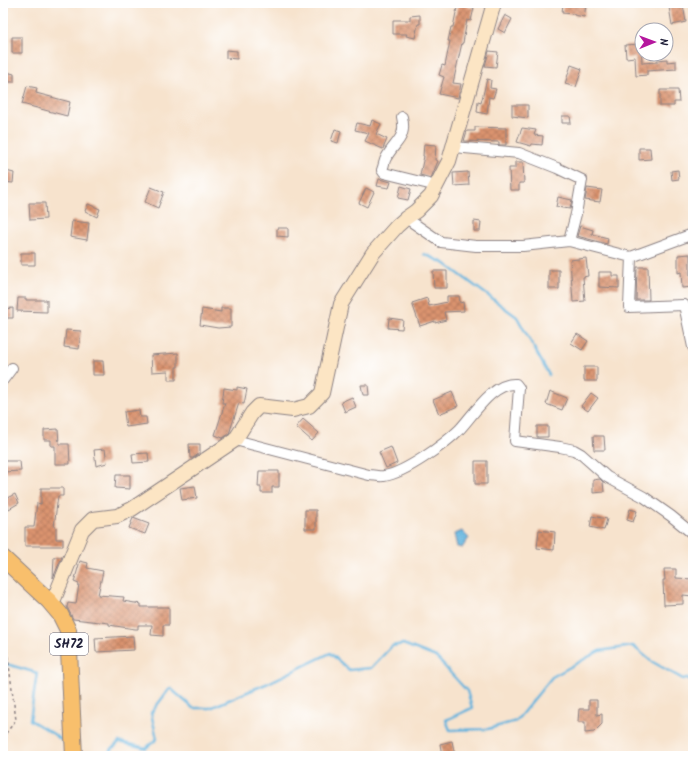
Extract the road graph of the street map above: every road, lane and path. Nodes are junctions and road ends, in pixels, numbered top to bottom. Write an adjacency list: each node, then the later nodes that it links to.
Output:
1 (494, 3): 3 (main road)
2 (402, 118): 4 (street)
3 (454, 147): 4 (main road); 7 (street)
4 (437, 186): 5 (main road)
5 (406, 218): 7 (street); 12 (main road)
6 (693, 234): 8 (street)
7 (569, 241): 8 (street)
8 (631, 257): 9 (street)
9 (693, 347)
10 (12, 368): 11 (street)
11 (3, 380)
12 (235, 440): 13 (street); 15 (main road)
13 (693, 534)
14 (3, 558): 15 (main road, SH72)
15 (52, 604): 18 (main road, SH72)
16 (3, 646): 17 (path)
17 (3, 737)
18 (74, 756)

